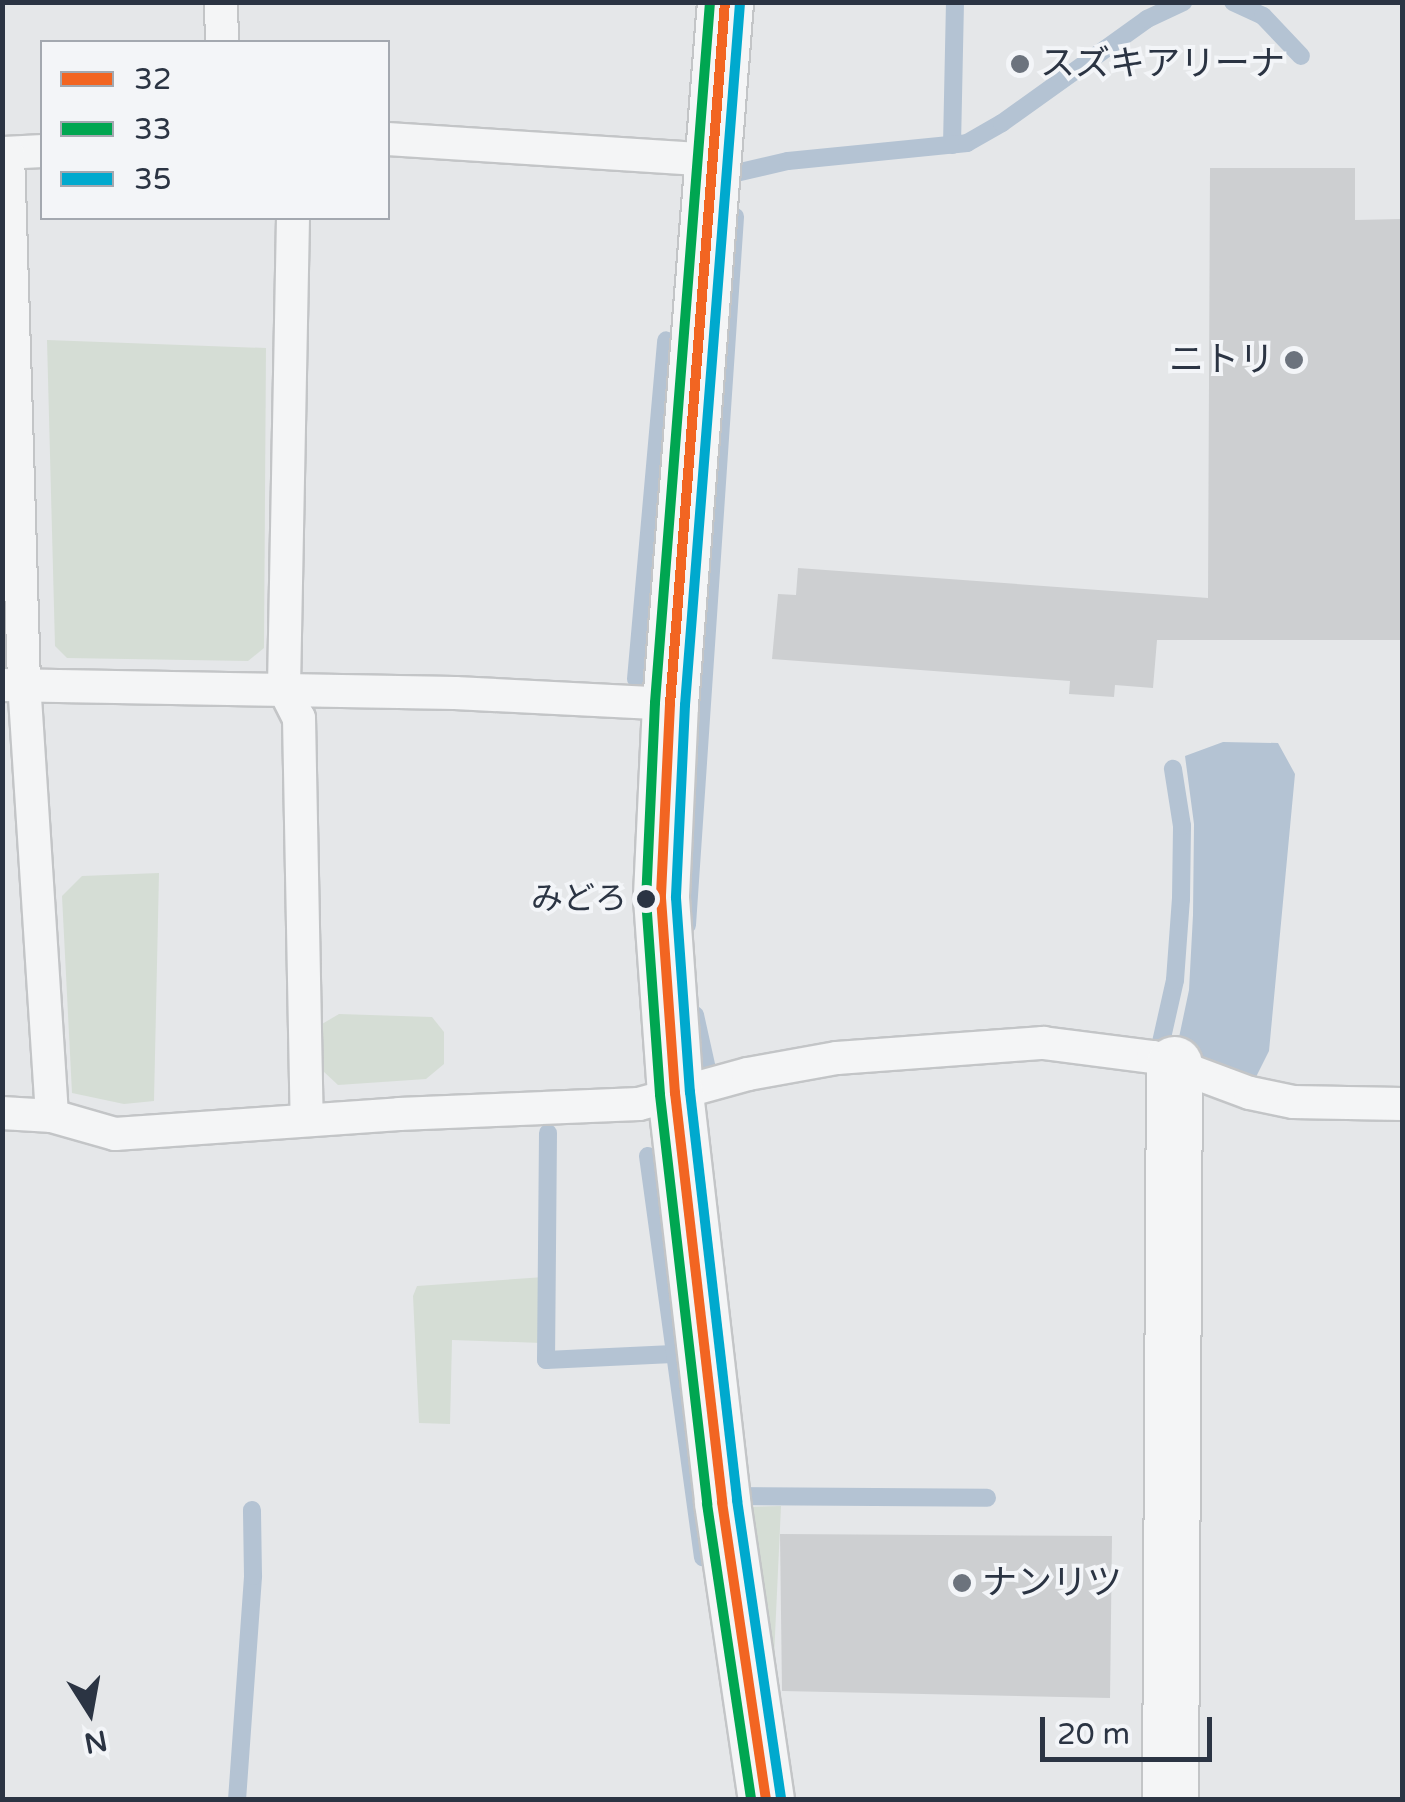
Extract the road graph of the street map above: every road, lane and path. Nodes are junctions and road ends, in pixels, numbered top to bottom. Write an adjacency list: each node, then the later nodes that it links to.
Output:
1 (221, 2): 3 (lane)
2 (725, 2): 7 (street)
3 (222, 40)
4 (390, 139): 7 (lane)
5 (40, 151): 6 (lane)
6 (5, 153): 9 (lane)
7 (713, 160): 11 (street)
8 (293, 220): 10 (lane)
9 (13, 684): 10 (lane); 16 (lane)
10 (284, 689): 11 (lane); 17 (lane)
11 (670, 704): 13 (street)
12 (1174, 1064): 13 (lane); 14 (lane); 19 (street)
13 (675, 1093): 17 (lane); 18 (street)
14 (1402, 1104)
15 (2, 1113): 16 (lane)
16 (52, 1116): 17 (lane)
17 (307, 1119)
18 (766, 1800)
19 (1170, 1800)

